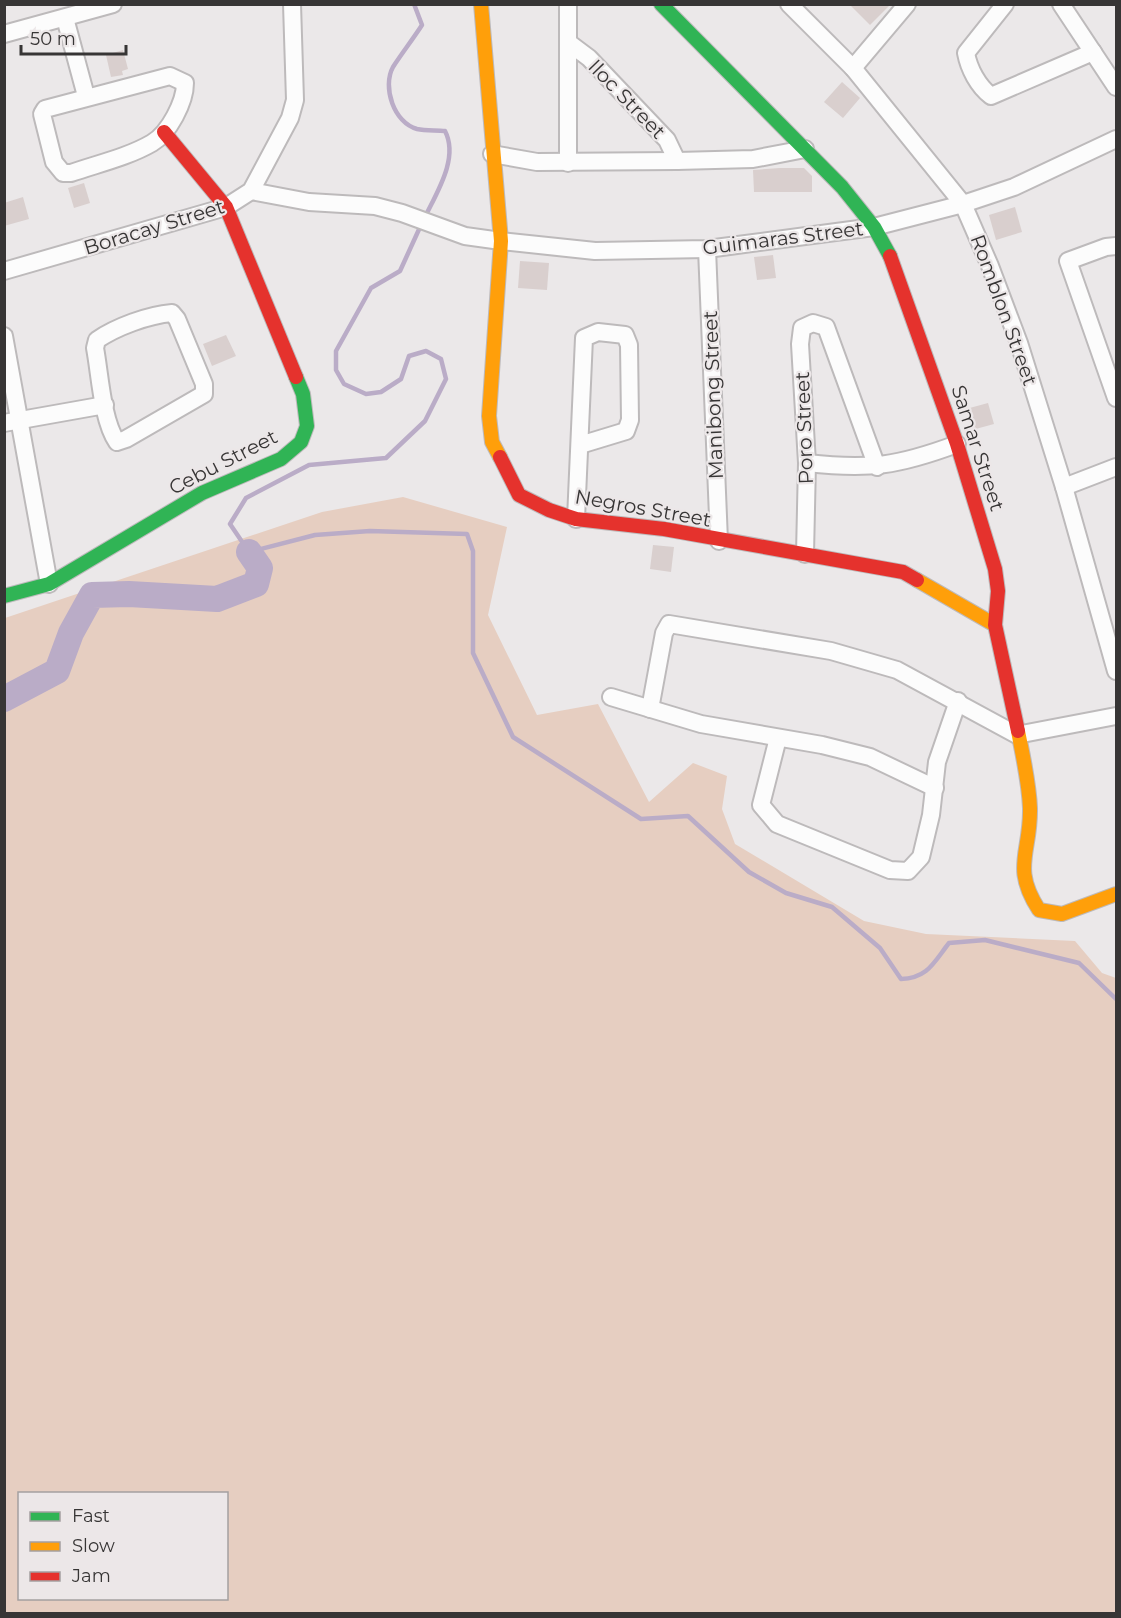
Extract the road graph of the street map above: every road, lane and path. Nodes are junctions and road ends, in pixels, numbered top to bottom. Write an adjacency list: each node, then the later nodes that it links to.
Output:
1 (113, 4): 10 (street)
2 (292, 4): 23 (street, Boracay Street)
3 (481, 4): 20 (street, Negros Street)
4 (568, 4): 12 (street)
5 (661, 4): 19 (street, Samar Street)
6 (789, 4): 14 (street, Romblon Street)
7 (907, 4): 14 (street)
8 (1005, 4): 13 (street)
9 (1060, 4): 13 (street)
10 (65, 18): 11 (street); 16 (street)
11 (4, 34)
12 (569, 43): 21 (street, Iloc Street); 22 (street)
13 (1094, 52): 15 (street)
14 (853, 68): 24 (street, Romblon Street)
15 (1116, 87)
16 (86, 96): 17 (street); 17 (street)
17 (164, 132): 25 (street, Cebu Street)
18 (1116, 139): 24 (street, Guimaras Street)
19 (805, 149): 21 (street); 26 (street, Samar Street)
20 (492, 154): 22 (street); 27 (street, Negros Street)
21 (677, 161): 22 (street)
22 (568, 163)
23 (251, 191): 25 (street, Boracay Street); 27 (street, Guimaras Street)
24 (963, 204): 26 (street, Guimaras Street); 41 (street, Romblon Street)
25 (226, 207): 30 (street, Boracay Street); 45 (street, Cebu Street)
26 (874, 227): 29 (street, Guimaras Street); 36 (street, Samar Street)
27 (501, 241): 29 (street, Guimaras Street); 42 (street, Negros Street)
28 (1116, 246): 32 (street)
29 (708, 249): 43 (street, Manibong Street)
30 (4, 271)
31 (4, 336): 35 (street)
32 (1114, 378): 33 (street)
33 (1116, 398)
34 (105, 405): 34 (street); 35 (street)
35 (13, 422): 45 (street)
36 (957, 444): 39 (street); 47 (street, Samar Street)
37 (580, 445): 37 (street); 42 (street)
38 (807, 463): 39 (street); 39 (street, Poro Street); 44 (street, Poro Street)
39 (877, 467)
40 (1116, 467): 41 (street)
41 (1064, 487): 48 (street, Romblon Street)
42 (576, 519): 43 (street, Negros Street)
43 (719, 541): 44 (street, Negros Street)
44 (805, 554): 47 (street, Negros Street)
45 (49, 584): 46 (street, Cebu Street)
46 (4, 596)
47 (995, 625): 53 (street, Samar Street)
48 (1116, 671)
49 (611, 697): 51 (street)
50 (958, 701): 51 (street); 53 (street); 55 (street)
51 (650, 710): 54 (street)
52 (1116, 716): 53 (street)
53 (1017, 735): 56 (street, Samar Street)
54 (778, 738): 55 (street); 55 (street)
55 (935, 788)
56 (1116, 894)

